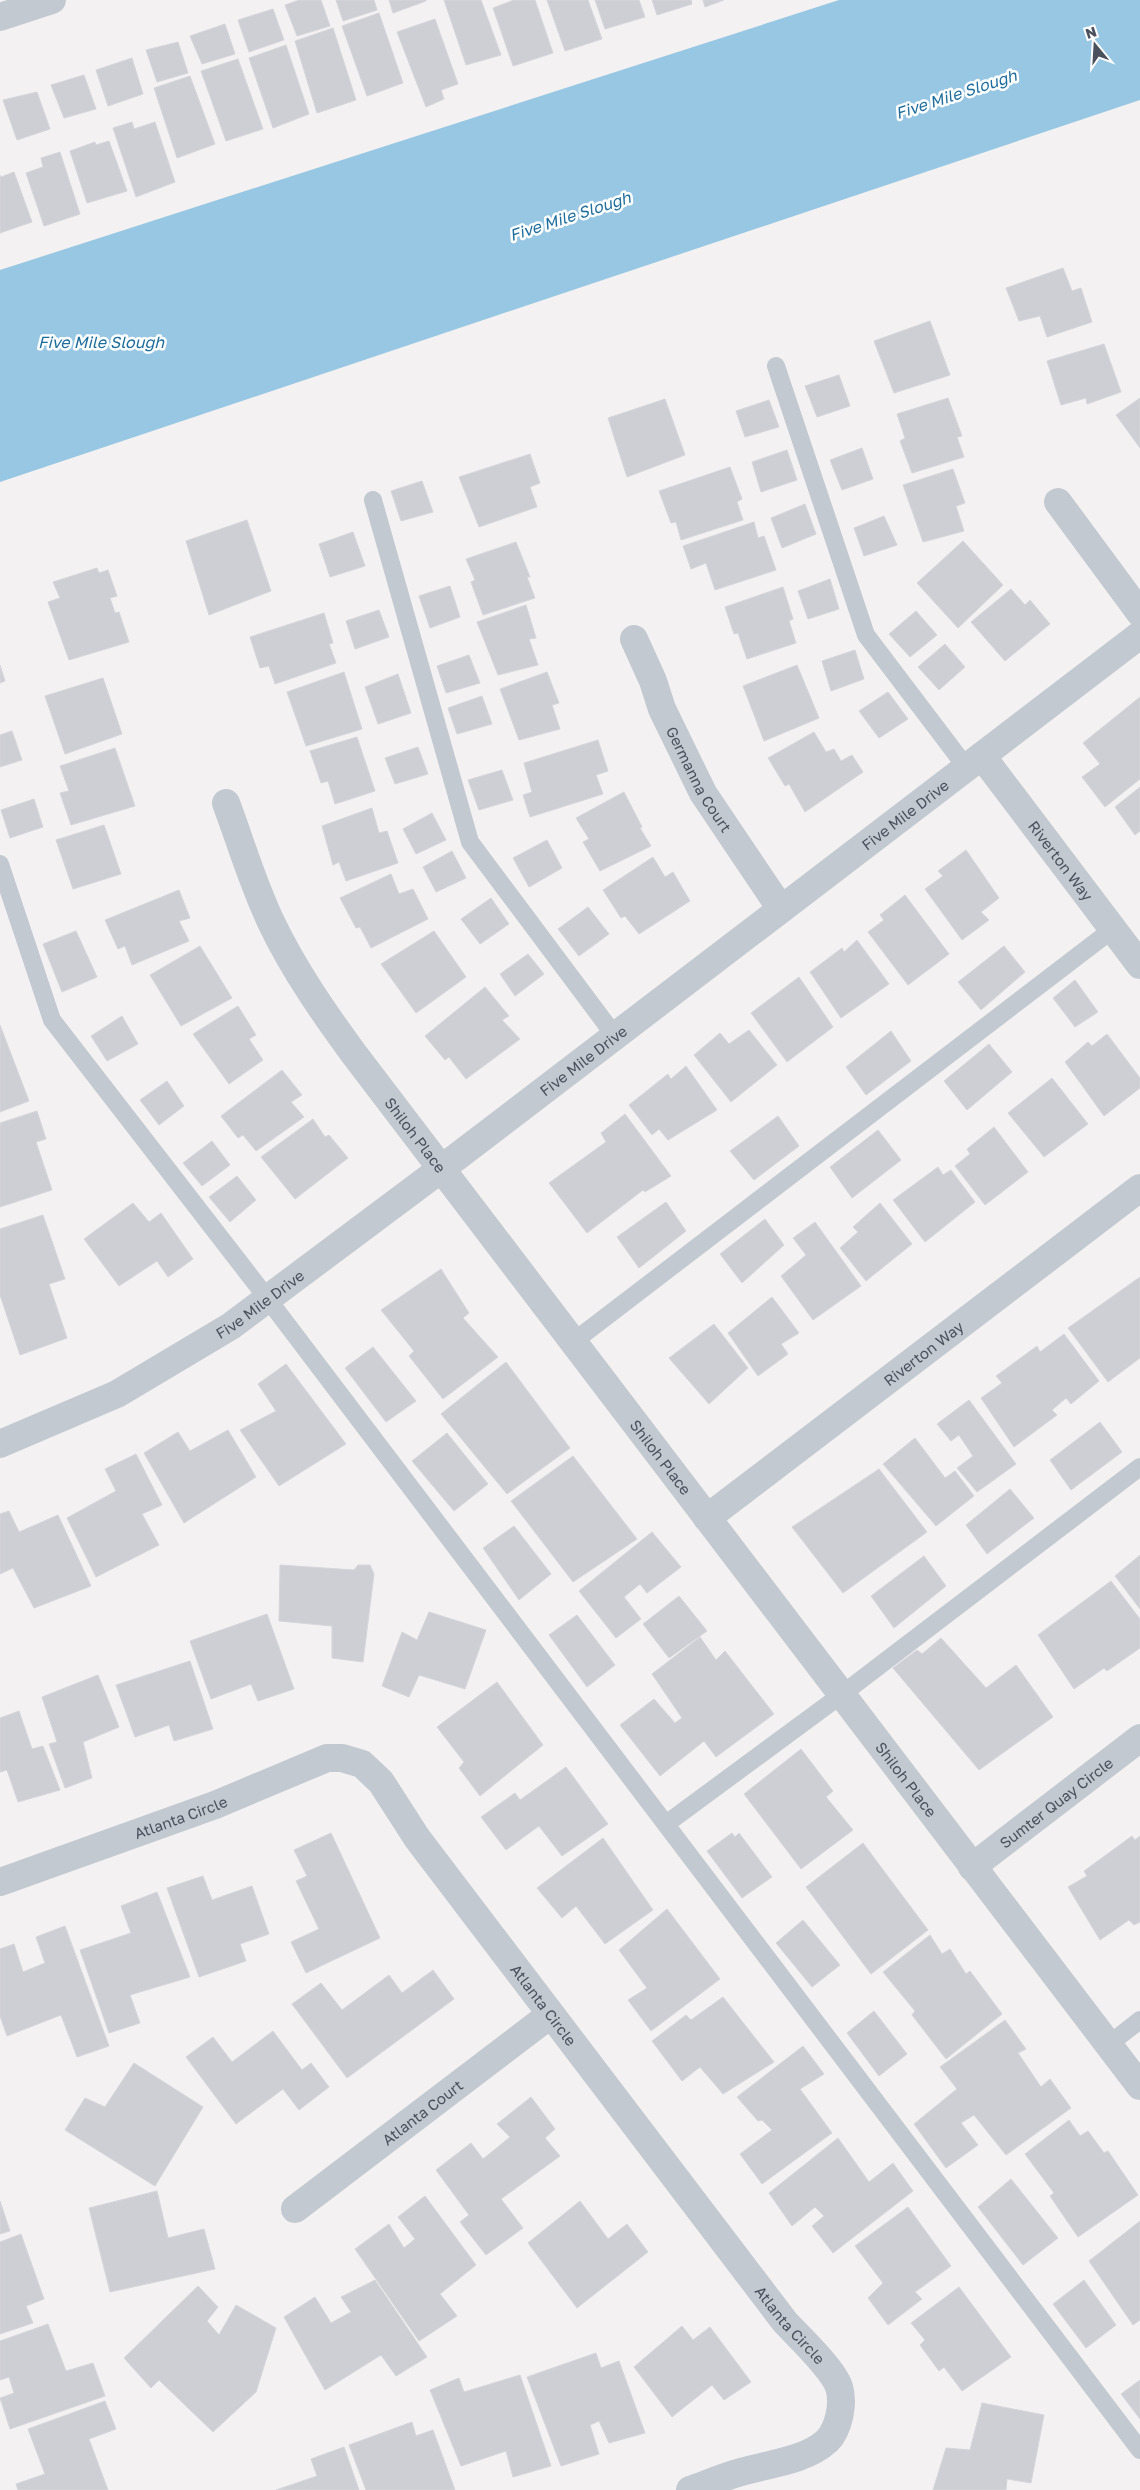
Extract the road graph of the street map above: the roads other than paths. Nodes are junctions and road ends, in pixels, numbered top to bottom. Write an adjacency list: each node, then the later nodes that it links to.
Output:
1 (52, 0): 2 (street)
2 (0, 17)
3 (776, 366): 9 (lane)
4 (373, 500): 15 (lane)
5 (1058, 502): 6 (street)
6 (1140, 613)
7 (1140, 635): 9 (street, Five Mile Drive)
8 (634, 639): 12 (street, Germanna Court)
9 (974, 762): 12 (street, Five Mile Drive); 13 (street, Riverton Way)
10 (226, 802): 16 (street, Shiloh Place)
11 (0, 864): 18 (lane)
12 (781, 909): 15 (street, Five Mile Drive)
13 (1113, 929): 14 (street, Riverton Way); 19 (lane)
14 (1140, 964)
15 (614, 1036): 16 (street, Five Mile Drive)
16 (441, 1168): 18 (street, Five Mile Drive); 19 (street, Shiloh Place)
17 (1140, 1188): 22 (street, Riverton Way)
18 (267, 1298): 20 (street, Five Mile Drive); 25 (lane)
19 (573, 1342): 22 (street, Shiloh Place)
20 (0, 1444)
21 (1140, 1467): 23 (lane)
22 (707, 1518): 23 (street, Shiloh Place)
23 (841, 1695): 25 (lane); 26 (street, Shiloh Place)
24 (1140, 1738): 26 (street, Sumter Quay Circle)
25 (666, 1824): 33 (lane)
26 (972, 1866): 30 (street, Shiloh Place)
27 (0, 1882): 28 (street, Atlanta Circle)
28 (550, 2015): 32 (street, Atlanta Court); 34 (street, Atlanta Circle)
29 (1140, 2020): 30 (lane)
30 (1108, 2045): 31 (street, Shiloh Place)
31 (1140, 2086)
32 (295, 2209)
33 (1140, 2450)
34 (690, 2490)

